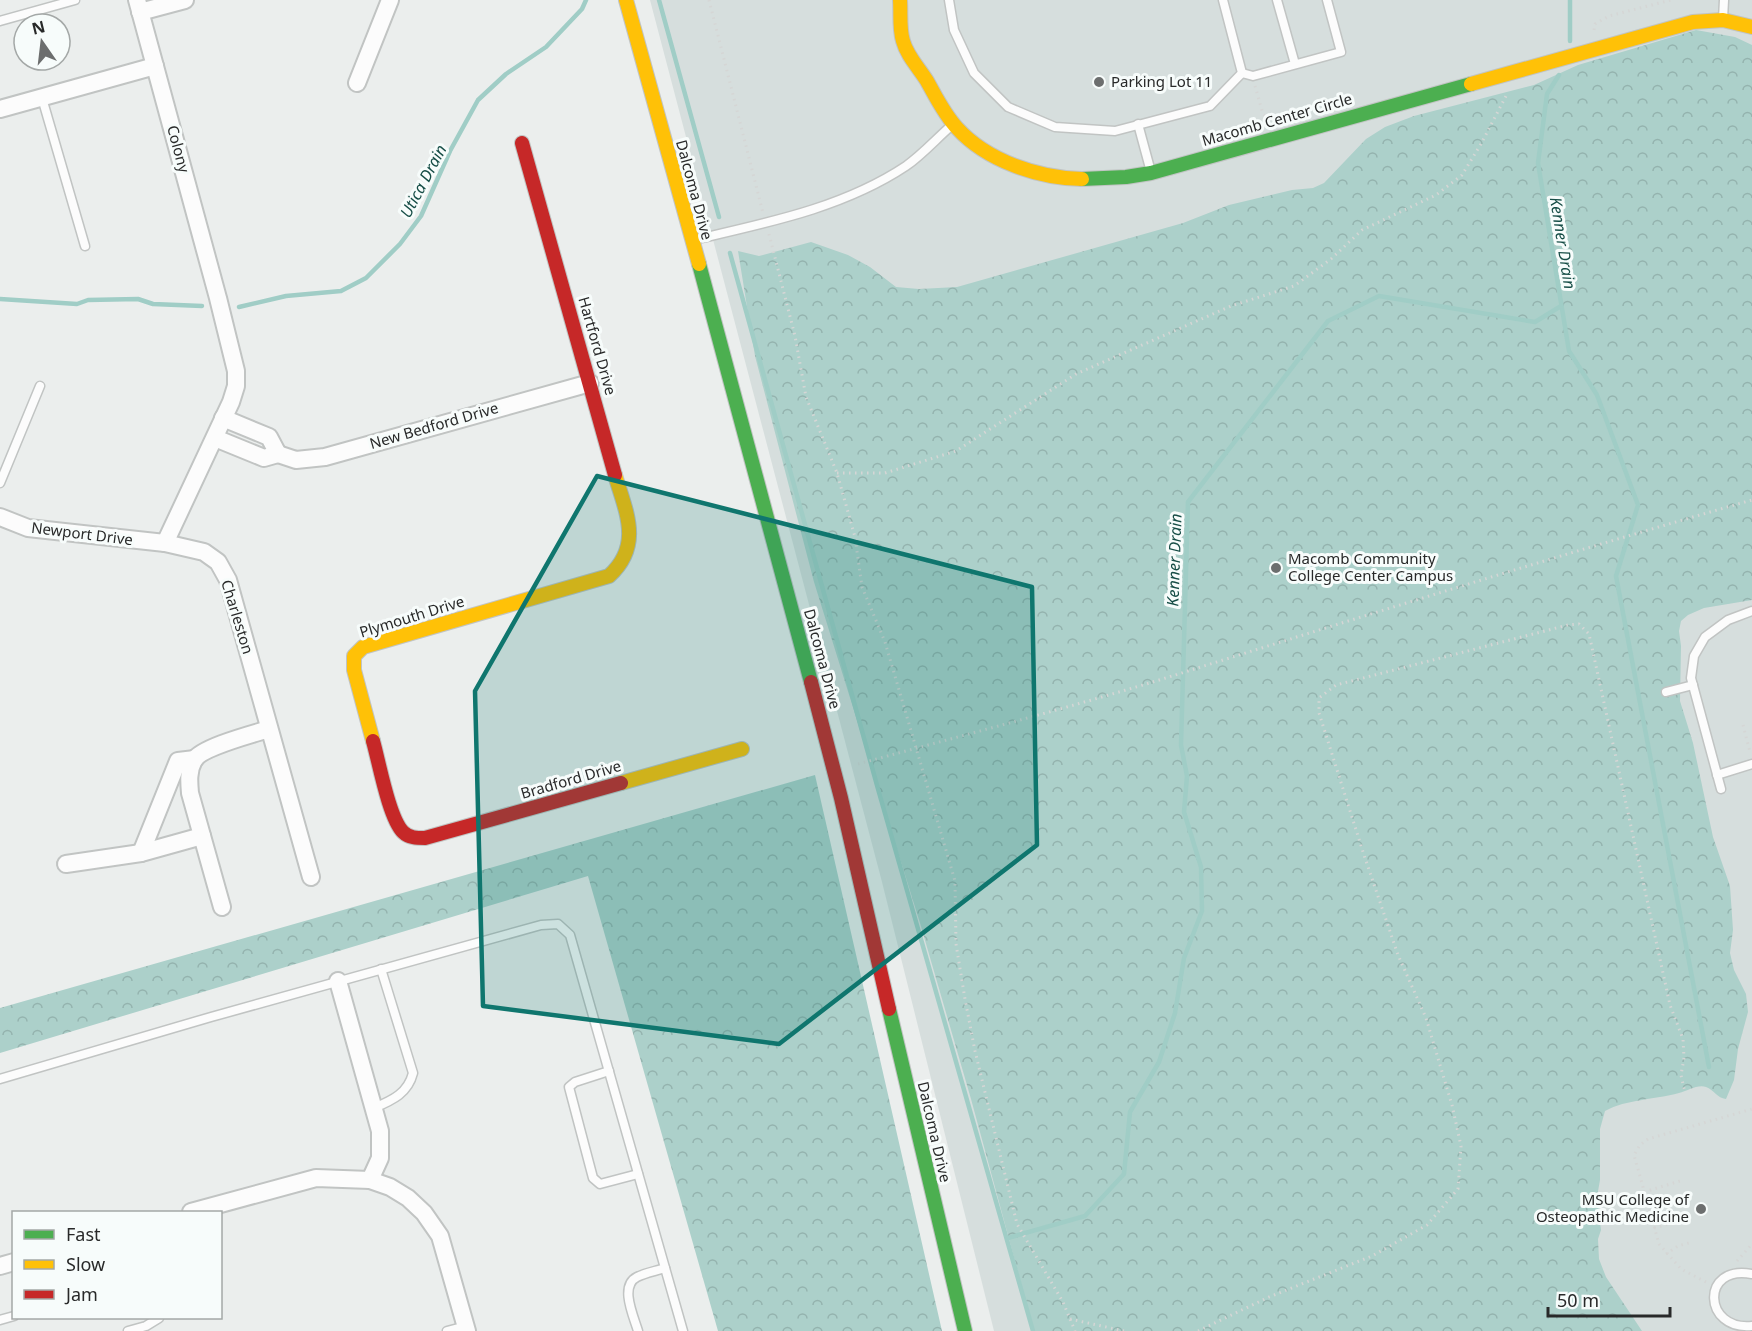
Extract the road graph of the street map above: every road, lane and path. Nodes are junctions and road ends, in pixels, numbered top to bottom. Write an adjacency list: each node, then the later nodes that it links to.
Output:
1 (75, 0): 15 (lane)
2 (185, 0): 13 (street)
3 (390, 0): 22 (street)
4 (626, 0): 32 (street, Dalcoma Drive)
5 (709, 0): 31 (path)
6 (900, 0): 26 (street, Macomb Center Circle)
7 (949, 0): 27 (lane)
8 (1223, 0): 20 (lane)
9 (1277, 0): 18 (lane)
10 (1327, 0): 18 (lane)
11 (1671, 0): 17 (path)
12 (1724, 0): 14 (lane)
13 (138, 6): 19 (street, Colony)
14 (1723, 20): 16 (street, Macomb Center Circle); 30 (street, Macomb Center Circle)
15 (0, 21)
16 (1752, 27)
17 (1594, 32)
18 (1295, 64): 21 (lane)
19 (155, 66): 24 (street); 36 (street, Colony)
20 (1242, 73): 21 (lane); 27 (lane)
21 (1253, 76): 28 (path)
22 (357, 83)
23 (1506, 96): 39 (path)
24 (42, 98): 25 (street); 33 (lane)
25 (0, 109)
26 (953, 123): 30 (street, Macomb Center Circle); 31 (lane)
27 (1138, 124): 30 (lane)
28 (1276, 125)
29 (522, 143): 34 (street, Hartford Drive)
30 (1151, 173)
31 (766, 223): 32 (lane); 39 (path)
32 (691, 240): 93 (street, Dalcoma Drive)
33 (85, 246)
34 (590, 382): 38 (street, New Bedford Drive); 44 (street, Hartford Drive)
35 (40, 386): 40 (lane)
36 (223, 418): 37 (street); 38 (street)
37 (215, 438): 38 (street, New Bedford Drive); 43 (street)
38 (278, 453)
39 (837, 473): 50 (path)
40 (0, 483)
41 (1752, 500): 50 (path)
42 (0, 518): 43 (street, Newport Drive)
43 (165, 543): 49 (street, Charleston)
44 (625, 559): 59 (street, Plymouth Drive)
45 (1752, 611): 46 (lane)
46 (1692, 685): 47 (lane); 56 (lane)
47 (1666, 692)
48 (1743, 725): 52 (path)
49 (270, 729): 53 (street); 62 (street, Charleston)
50 (916, 748): 54 (path); 86 (path)
51 (742, 749): 59 (street, Bradford Drive)
52 (1752, 757)
53 (195, 759): 58 (street); 60 (street)
54 (858, 764)
55 (1752, 764): 56 (lane)
56 (1717, 775): 57 (lane)
57 (1721, 789)
58 (202, 836): 60 (street); 63 (street)
59 (409, 837)
60 (141, 853): 61 (street)
61 (66, 864)
62 (311, 877)
63 (222, 907)
64 (381, 969): 65 (lane); 66 (lane); 69 (lane)
65 (338, 981): 67 (lane); 69 (street)
66 (609, 1071): 71 (lane); 71 (lane)
67 (0, 1079)
68 (1685, 1093): 96 (path)
69 (375, 1108): 72 (street)
70 (1752, 1109): 74 (path)
71 (638, 1174): 82 (lane)
72 (370, 1180): 75 (street); 88 (street)
73 (1680, 1181): 74 (path)
74 (1644, 1192): 77 (path)
75 (195, 1211)
76 (1672, 1222): 77 (path)
77 (1654, 1228): 80 (path)
78 (1692, 1242): 80 (path)
79 (1752, 1244): 81 (path)
80 (1666, 1254): 84 (path)
81 (1731, 1263)
82 (665, 1268): 91 (lane); 92 (lane)
83 (1752, 1274): 87 (lane)
84 (1706, 1282)
85 (156, 1319): 89 (lane)
86 (1070, 1319): 94 (path); 95 (path)
87 (1752, 1326)
88 (466, 1328): 90 (lane)
89 (128, 1331)
90 (447, 1331)
91 (638, 1331)
92 (683, 1331)
93 (965, 1331)
94 (1075, 1331)
95 (1124, 1331)
96 (1198, 1331)

